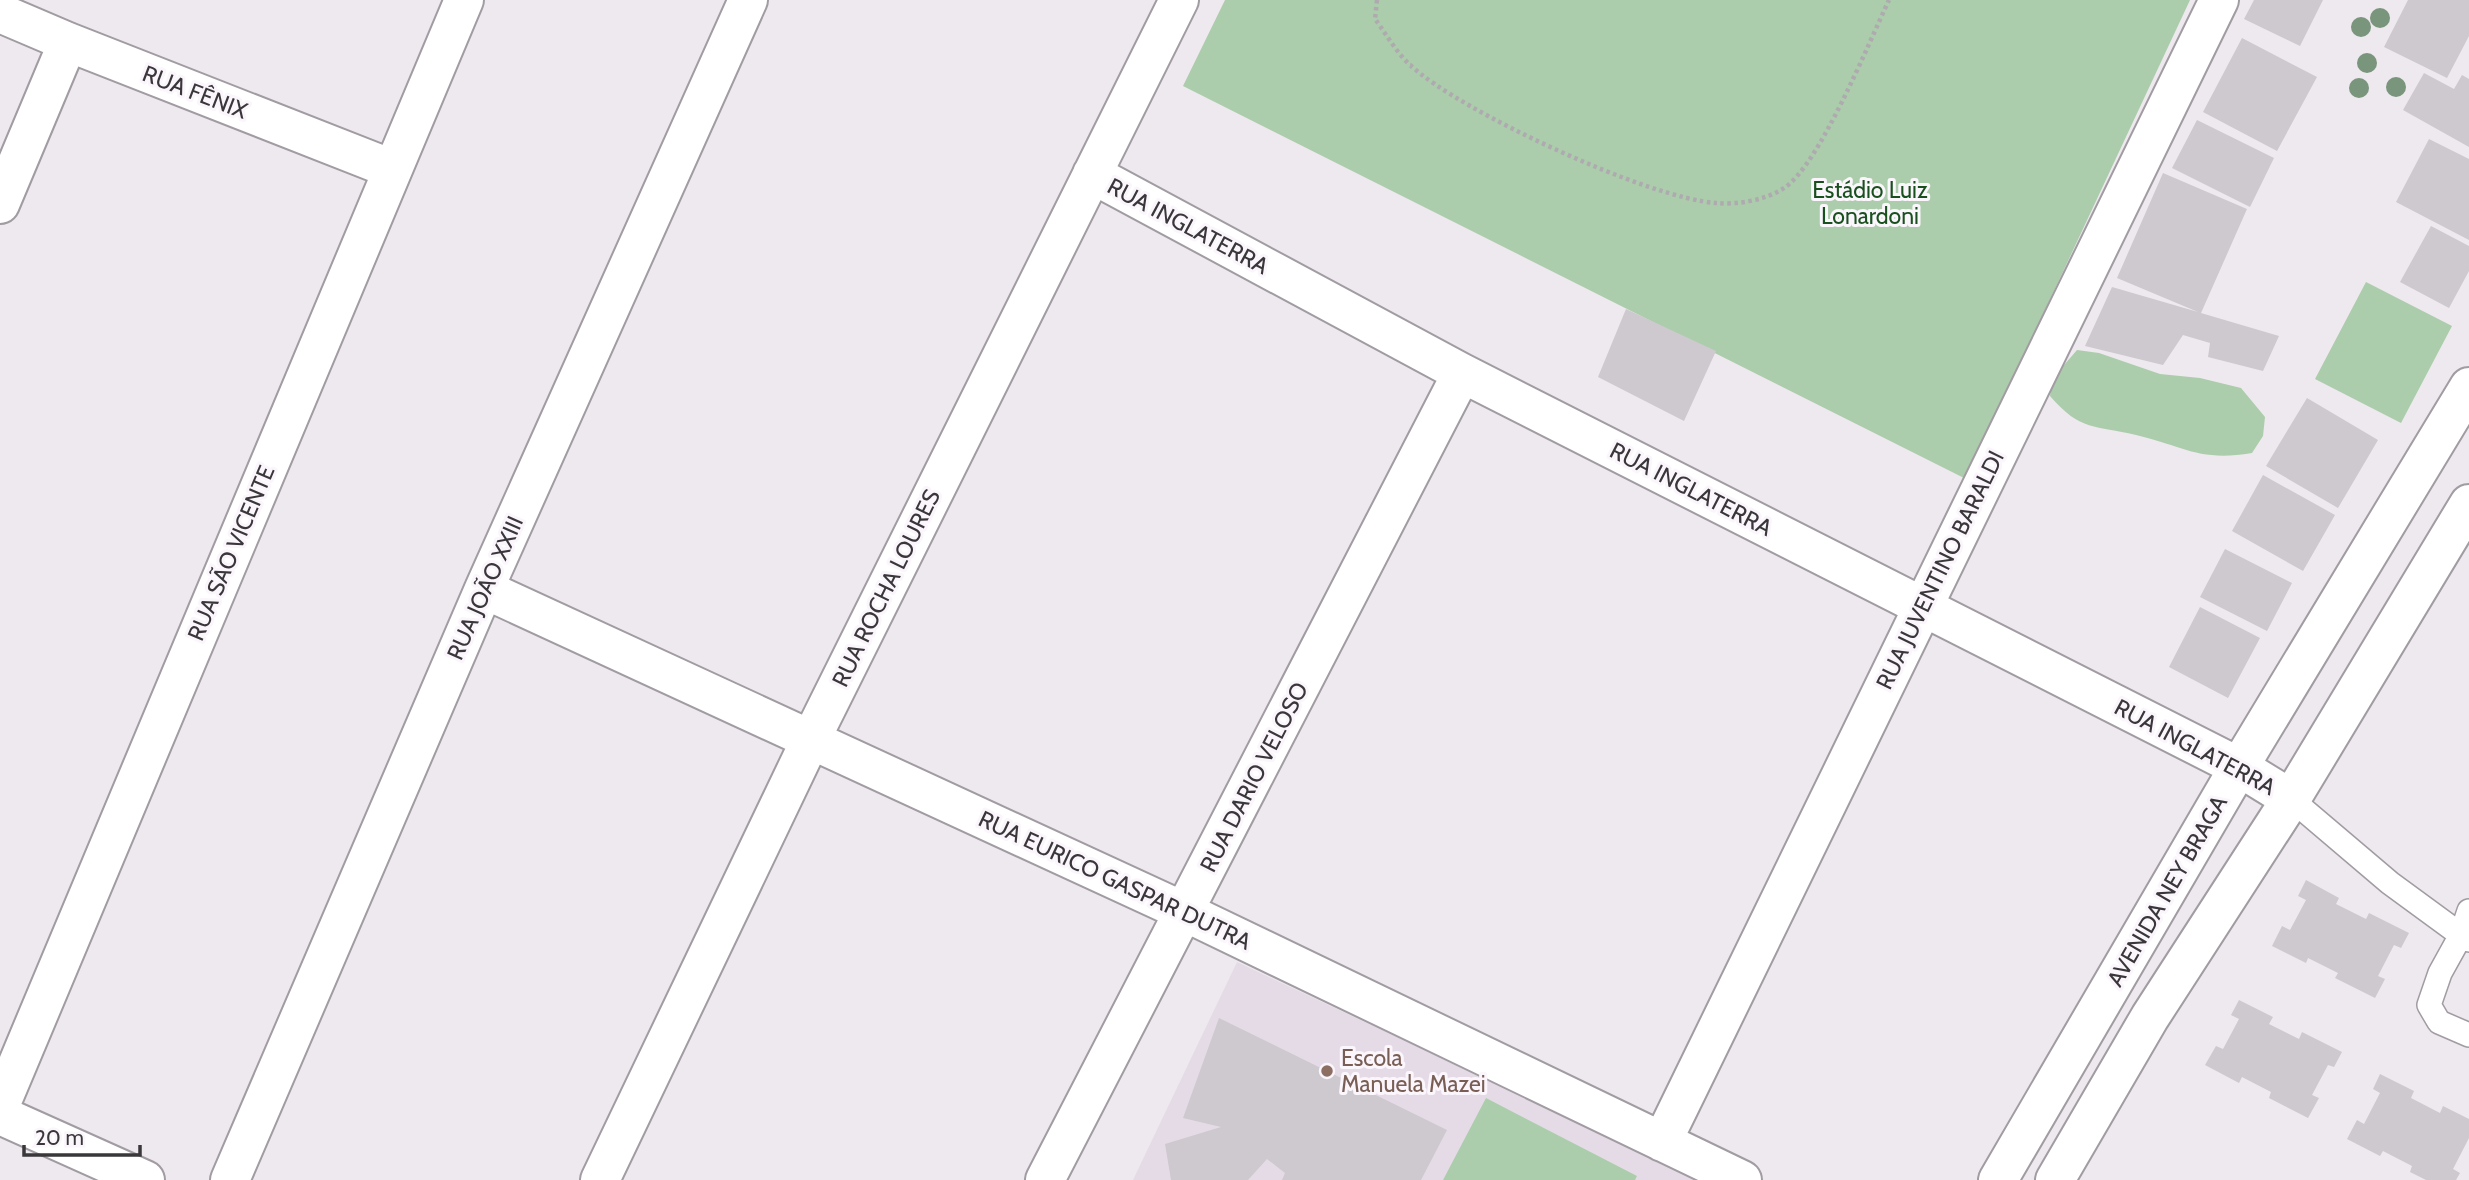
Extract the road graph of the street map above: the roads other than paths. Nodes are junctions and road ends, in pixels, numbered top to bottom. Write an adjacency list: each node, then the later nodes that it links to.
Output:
1 (464, 0): 7 (street, RUA SÃO VICENTE)
2 (748, 0): 13 (street, RUA JOÃO XXIII)
3 (1179, 0): 8 (street, RUA ROCHA LOURES)
4 (2219, 0): 14 (street, RUA JUVENTINO BARALDI)
5 (0, 13): 6 (street, RUA FÊNIX)
6 (68, 42): 7 (street, RUA FÊNIX); 9 (street)
7 (391, 169): 22 (street, RUA SÃO VICENTE)
8 (1092, 174): 10 (street, RUA INGLATERRA); 15 (street, RUA ROCHA LOURES)
9 (0, 204)
10 (1462, 373): 14 (street, RUA INGLATERRA); 19 (street, RUA DARIO VELOSO)
11 (2468, 389): 16 (street, AVENIDA NEY BRAGA)
12 (2469, 504): 17 (street)
13 (484, 589): 15 (street, RUA EURICO GASPAR DUTRA); 26 (street, RUA JOÃO XXIII)
14 (1922, 607): 16 (street, RUA INGLATERRA); 24 (street, RUA JUVENTINO BARALDI)
15 (811, 740): 19 (street, RUA EURICO GASPAR DUTRA); 27 (street, RUA ROCHA LOURES)
16 (2239, 767): 17 (street, RUA INGLATERRA); 30 (street, AVENIDA NEY BRAGA)
17 (2291, 799): 20 (lane); 31 (street)
18 (2469, 911): 20 (lane)
19 (1185, 912): 24 (street, RUA EURICO GASPAR DUTRA); 28 (street, RUA DARIO VELOSO)
20 (2465, 937): 21 (lane)
21 (2469, 1035)
22 (0, 1106)
23 (0, 1115): 25 (street)
24 (1662, 1142): 29 (street, RUA EURICO GASPAR DUTRA)
25 (145, 1180)
26 (230, 1180)
27 (600, 1180)
28 (1045, 1180)
29 (1742, 1180)
30 (1998, 1180)
31 (2055, 1180)

